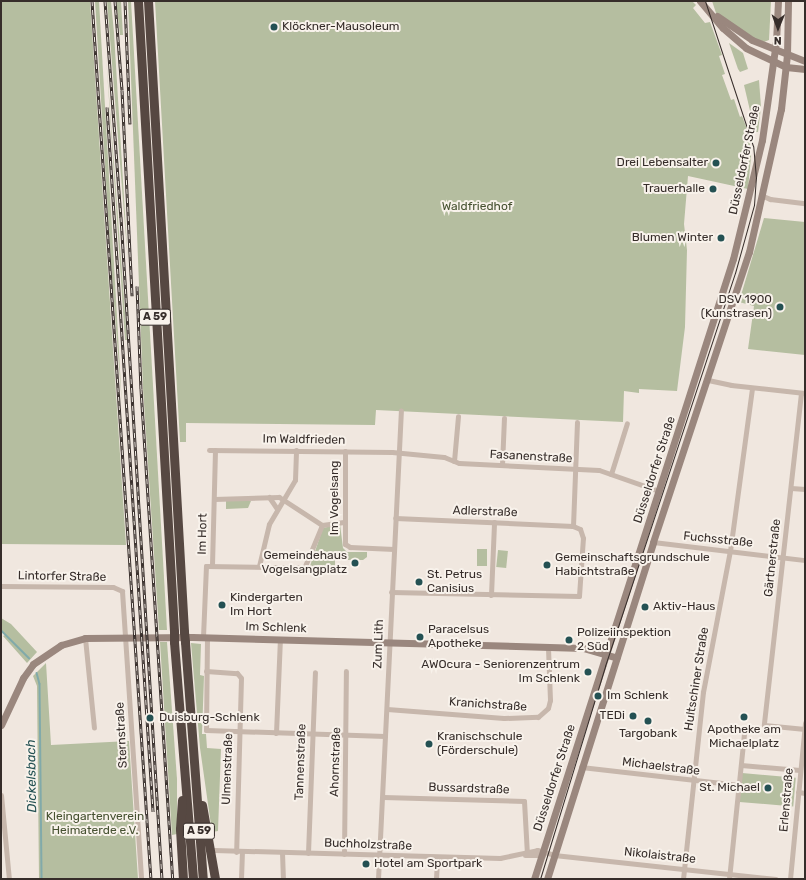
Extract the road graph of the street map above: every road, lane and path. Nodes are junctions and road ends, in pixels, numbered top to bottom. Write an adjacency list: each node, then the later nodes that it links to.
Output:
1 (138, 1): 83 (highway, A 59, bridge)
2 (148, 1): 82 (highway, A 59, bridge)
3 (778, 1): 6 (main road, Düsseldorfer Straße)
4 (788, 1): 7 (main road, Düsseldorfer Straße)
5 (702, 4): 6 (main road); 9 (main road)
6 (775, 50): 7 (main road); 9 (main road, Düsseldorfer Straße)
7 (787, 55): 8 (main road); 10 (main road, Düsseldorfer Straße)
8 (805, 61)
9 (774, 62): 10 (main road); 33 (main road, Düsseldorfer Straße)
10 (786, 67): 11 (main road); 12 (main road, Düsseldorfer Straße)
11 (805, 69)
12 (763, 196): 13 (street); 14 (main road, Düsseldorfer Straße)
13 (805, 203)
14 (708, 380): 15 (street); 43 (main road, Düsseldorfer Straße)
15 (752, 388): 16 (street); 45 (street, Hultschiner Straße)
16 (803, 393): 31 (street, Gärtnerstraße)
17 (402, 411): 26 (street, Zum Lith)
18 (458, 416): 27 (street)
19 (504, 418): 28 (street)
20 (577, 422): 29 (street)
21 (627, 423): 30 (street)
22 (209, 450): 23 (street, Im Waldfrieden)
23 (215, 450): 24 (street, Im Waldfrieden); 35 (street, Im Hort)
24 (296, 450): 25 (street, Im Waldfrieden); 36 (street)
25 (345, 451): 26 (street, Im Waldfrieden); 39 (street, Im Vogelsang)
26 (399, 453): 27 (street, Fasanenstraße); 38 (street, Zum Lith)
27 (454, 461): 28 (street, Fasanenstraße)
28 (502, 465): 29 (street, Fasanenstraße)
29 (576, 469): 30 (street, Fasanenstraße); 42 (street)
30 (610, 474): 33 (street, Fasanenstraße)
31 (791, 488): 32 (street); 46 (street, Gärtnerstraße)
32 (805, 489)
33 (659, 491): 62 (main road, Düsseldorfer Straße)
34 (269, 497): 35 (street); 36 (street); 37 (street)
35 (214, 498): 48 (street, Im Hort)
36 (283, 500): 37 (street); 41 (street)
37 (277, 509): 49 (street)
38 (395, 518): 40 (street, Adlerstraße); 44 (street, Zum Lith)
39 (344, 522): 41 (street); 44 (street, Im Vogelsang)
40 (494, 522): 42 (street, Adlerstraße); 55 (street)
41 (322, 525): 50 (street)
42 (574, 526): 55 (street)
43 (653, 542): 45 (street, Fuchsstraße); 63 (main road, Düsseldorfer Straße)
44 (394, 549): 54 (street, Zum Lith)
45 (730, 552): 46 (street, Fuchsstraße); 81 (street, Hultschiner Straße)
46 (783, 557): 47 (street, Fuchsstraße); 71 (street, Gärtnerstraße)
47 (805, 560)
48 (212, 565): 49 (street); 57 (street, Im Hort)
49 (259, 566): 50 (street)
50 (306, 566): 51 (street)
51 (337, 568)
52 (1, 586): 53 (street, Lintorfer Straße)
53 (122, 591): 56 (street, Sternstraße)
54 (391, 592): 55 (street); 60 (street, Zum Lith)
55 (491, 595)
56 (123, 636): 57 (main road, Im Schlenk); 58 (main road, Im Schlenk); 103 (street, Sternstraße)
57 (205, 637): 59 (main road, Im Schlenk); 64 (street)
58 (85, 638): 69 (main road, Im Schlenk); 70 (street)
59 (280, 639): 60 (main road, Im Schlenk); 73 (street)
60 (389, 643): 61 (main road, Im Schlenk); 67 (street, Zum Lith)
61 (548, 647): 62 (main road, Im Schlenk); 67 (street, Kranichstraße)
62 (605, 654): 63 (main road, Im Schlenk); 95 (main road, Düsseldorfer Straße)
63 (617, 658): 79 (main road, Düsseldorfer Straße)
64 (206, 671): 72 (street, Ulmenstraße); 72 (street)
65 (346, 671): 76 (street, Ahornstraße)
66 (315, 672): 75 (street, Tannenstraße)
67 (387, 709): 77 (street, Zum Lith)
68 (805, 723): 71 (street, Erlenstraße)
69 (1, 725)
70 (94, 728)
71 (805, 729): 80 (street, Erlenstraße)
72 (240, 732): 73 (street); 89 (street, Ulmenstraße)
73 (276, 733): 75 (street)
74 (744, 733): 78 (street)
75 (311, 734): 76 (street); 93 (street, Tannenstraße)
76 (347, 735): 77 (street); 96 (street, Ahornstraße)
77 (385, 736): 88 (street, Zum Lith)
78 (741, 764): 80 (street); 84 (street)
79 (581, 767): 81 (street, Michaelstraße); 97 (main road, Düsseldorfer Straße)
80 (800, 770): 85 (street, Erlenstraße)
81 (693, 781): 84 (street, Michaelstraße); 100 (street, Hultschiner Straße)
82 (195, 782): 92 (highway, A 59); 106 (highway, A 59)
83 (184, 783): 104 (highway); 105 (highway, A 59)
84 (739, 785): 101 (street)
85 (798, 792): 86 (street); 116 (street, Erlenstraße)
86 (805, 793)
87 (1, 795): 102 (street)
88 (383, 796): 94 (street, Bussardstraße); 98 (street, Zum Lith)
89 (236, 852): 90 (street, Buchholzstraße); 92 (street, Buchholzstraße)
90 (242, 852): 91 (street, Buchholzstraße); 108 (street)
91 (282, 852): 93 (street, Buchholzstraße); 109 (street)
92 (213, 853): 107 (highway)
93 (308, 853): 96 (street, Buchholzstraße)
94 (527, 853): 95 (street, Buchholzstraße); 99 (street, Buchholzstraße)
95 (542, 853): 97 (street, Nikolaistraße); 112 (main road, Düsseldorfer Straße)
96 (344, 854): 98 (street, Buchholzstraße)
97 (554, 855): 100 (street, Nikolaistraße); 113 (main road, Düsseldorfer Straße)
98 (380, 856): 99 (street, Buchholzstraße); 110 (street, Zum Lith)
99 (437, 857): 111 (street)
100 (684, 869): 101 (street, Nikolaistraße); 114 (street, Hultschiner Straße)
101 (730, 877): 115 (street, Nikolaistraße)
102 (9, 879)
103 (141, 879)
104 (183, 879)
105 (193, 879)
106 (203, 879)
107 (215, 879)
108 (242, 879)
109 (283, 879)
110 (378, 879)
111 (436, 879)
112 (534, 879)
113 (547, 879)
114 (683, 879)
115 (776, 879)
116 (790, 879)

